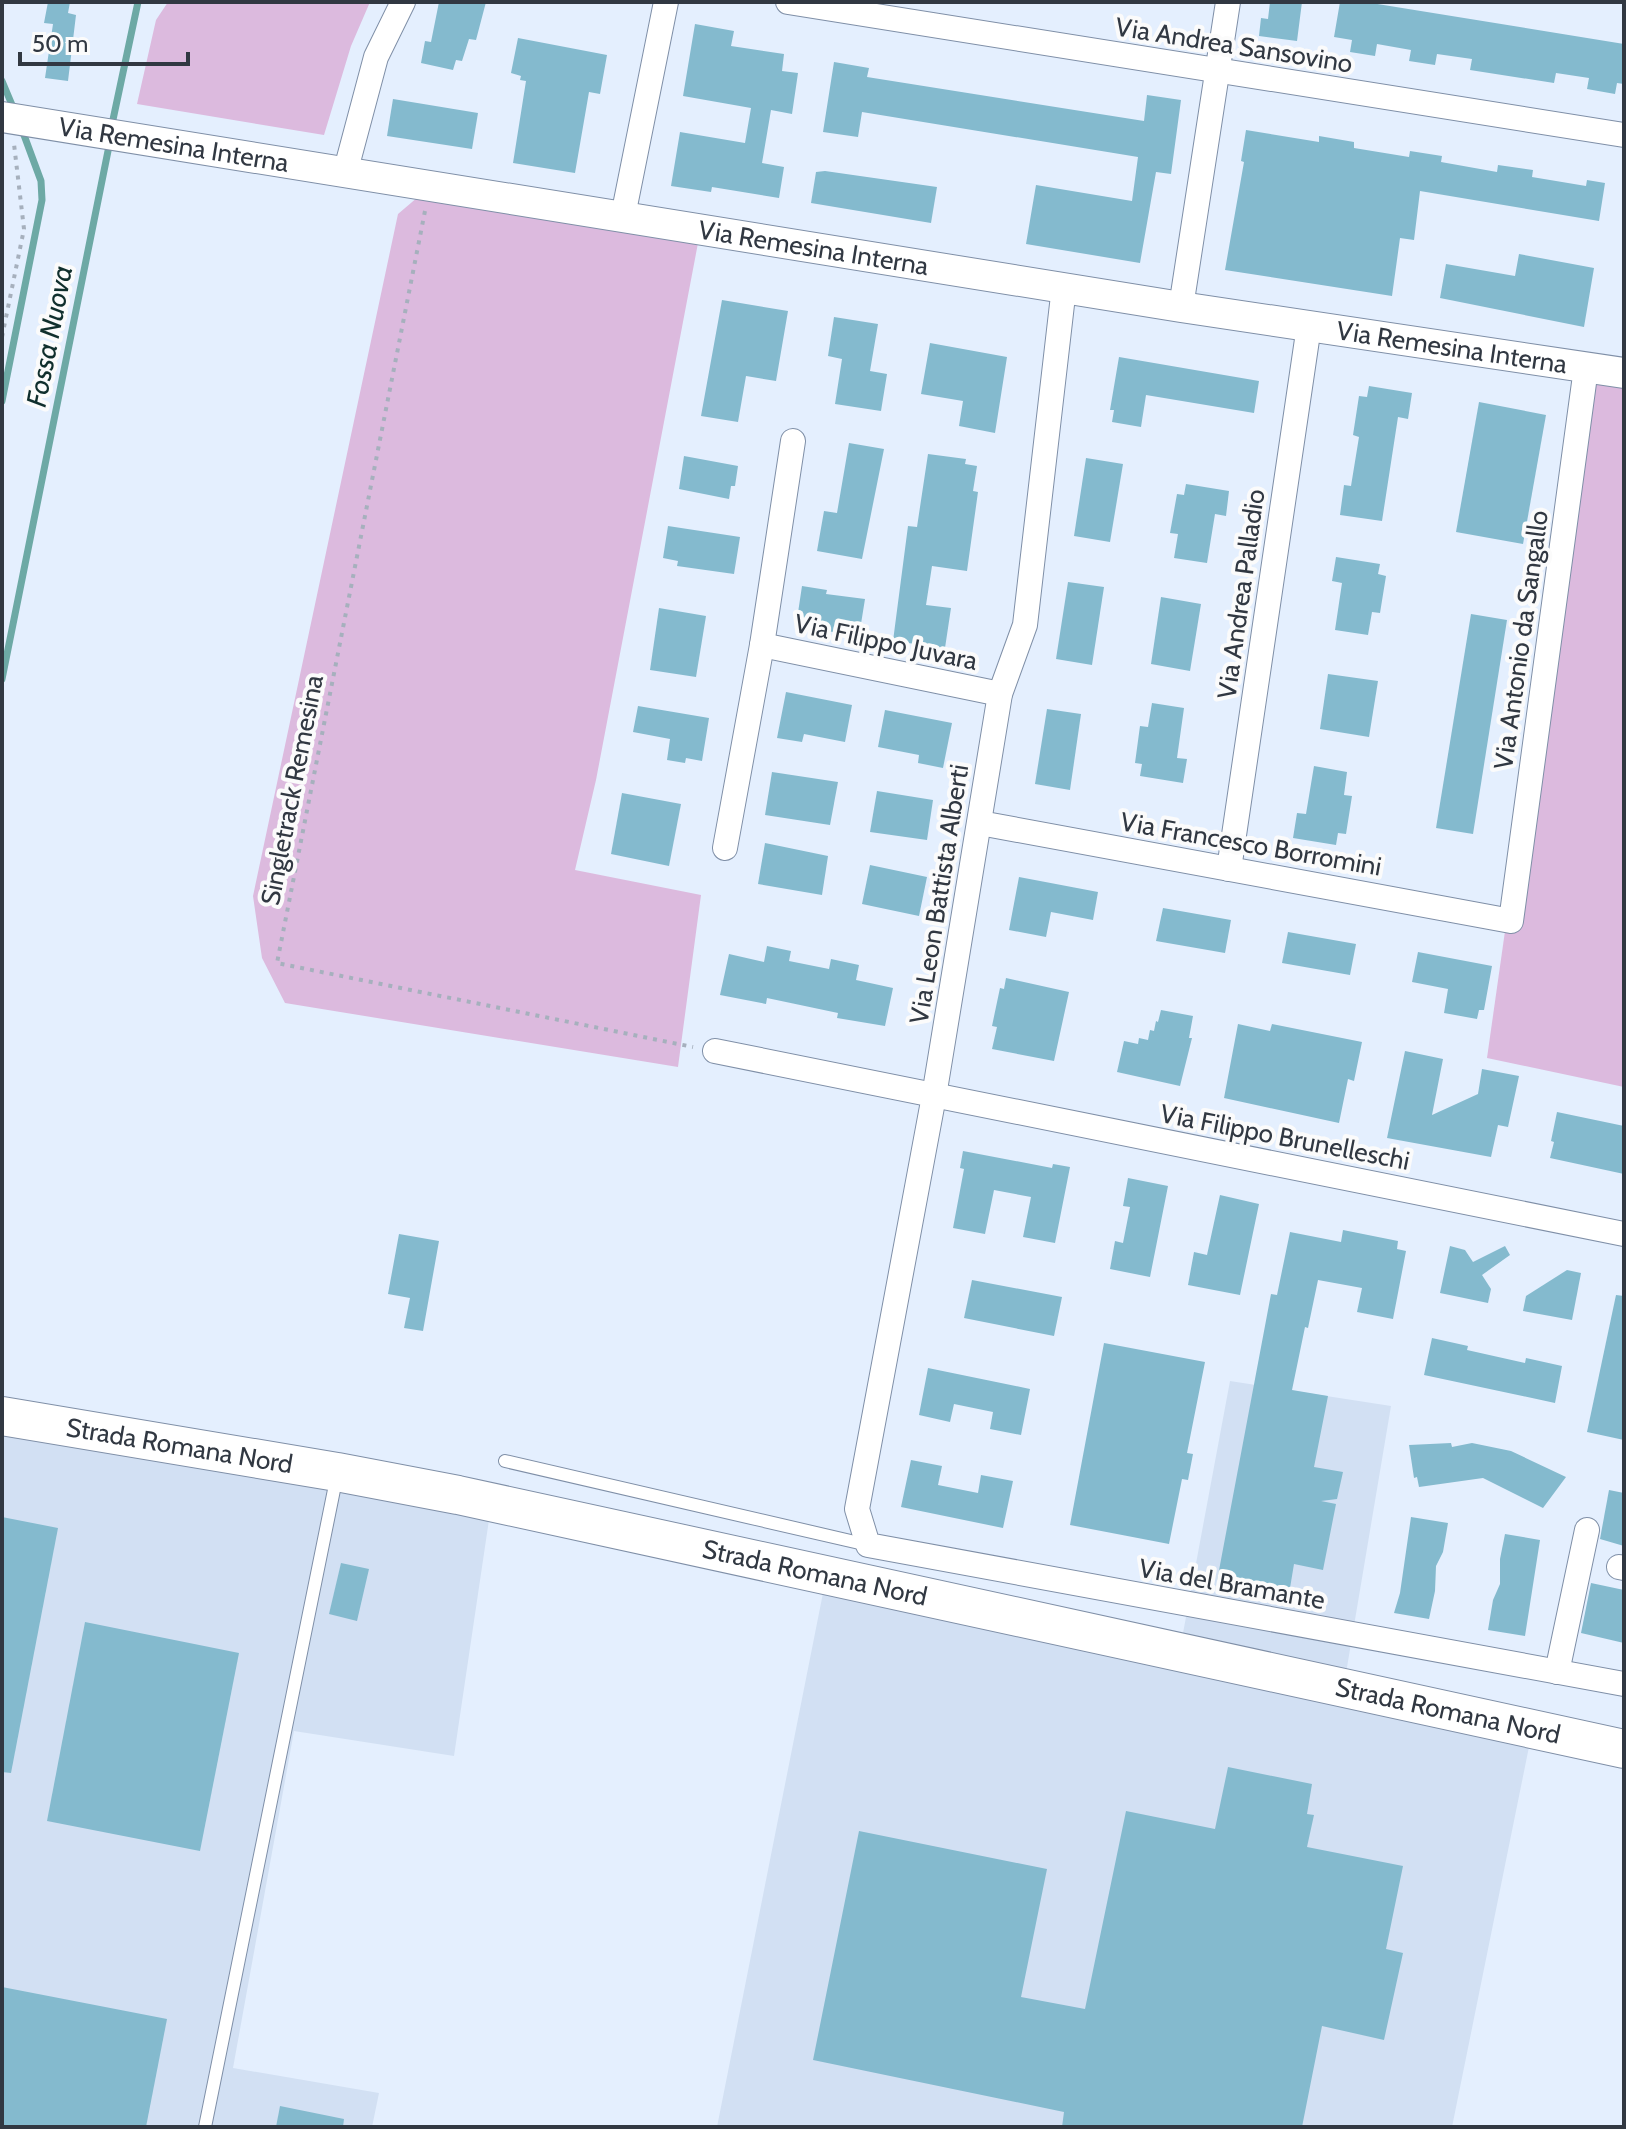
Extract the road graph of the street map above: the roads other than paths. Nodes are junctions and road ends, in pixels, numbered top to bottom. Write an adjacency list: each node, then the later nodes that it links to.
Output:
1 (403, 2): 8 (street)
2 (666, 2): 9 (street)
3 (788, 2): 5 (street, Via Andrea Sansovino)
4 (1228, 2): 5 (street)
5 (1217, 71): 7 (street, Via Andrea Sansovino); 11 (street)
6 (15, 122): 8 (street, Via Remesina Interna)
7 (1624, 135)
8 (345, 173): 9 (street, Via Remesina Interna)
9 (623, 216): 10 (street, Via Remesina Interna)
10 (1064, 287): 11 (street, Via Remesina Interna); 17 (street, Via Leon Battista Alberti)
11 (1181, 307): 12 (street, Via Remesina Interna)
12 (1309, 326): 13 (street, Via Remesina Interna); 20 (street, Via Andrea Palladio)
13 (1586, 368): 14 (street, Via Remesina Interna); 21 (street, Via Antonio da Sangallo)
14 (1624, 373)
15 (793, 441): 16 (street, Via Filippo Juvara)
16 (762, 645): 17 (street, Via Filippo Juvara); 19 (street, Via Filippo Juvara)
17 (1000, 694): 18 (street, Via Leon Battista Alberti)
18 (980, 823): 20 (street, Via Francesco Borromini); 23 (street, Via Leon Battista Alberti)
19 (725, 848)
20 (1229, 869): 21 (street, Via Francesco Borromini)
21 (1511, 921)
22 (715, 1051): 23 (street, Via Filippo Brunelleschi)
23 (934, 1096): 24 (street, Via Filippo Brunelleschi); 29 (street, Via Leon Battista Alberti)
24 (1624, 1234)
25 (2, 1416): 27 (main road, Strada Romana Nord)
26 (505, 1461): 29 (lane)
27 (337, 1472): 32 (main road, Strada Romana Nord); 33 (lane)
28 (1587, 1530): 30 (street)
29 (868, 1545): 30 (street, Via del Bramante)
30 (1557, 1672): 31 (street, Via del Bramante)
31 (1624, 1684)
32 (1624, 1749)
33 (205, 2127)

